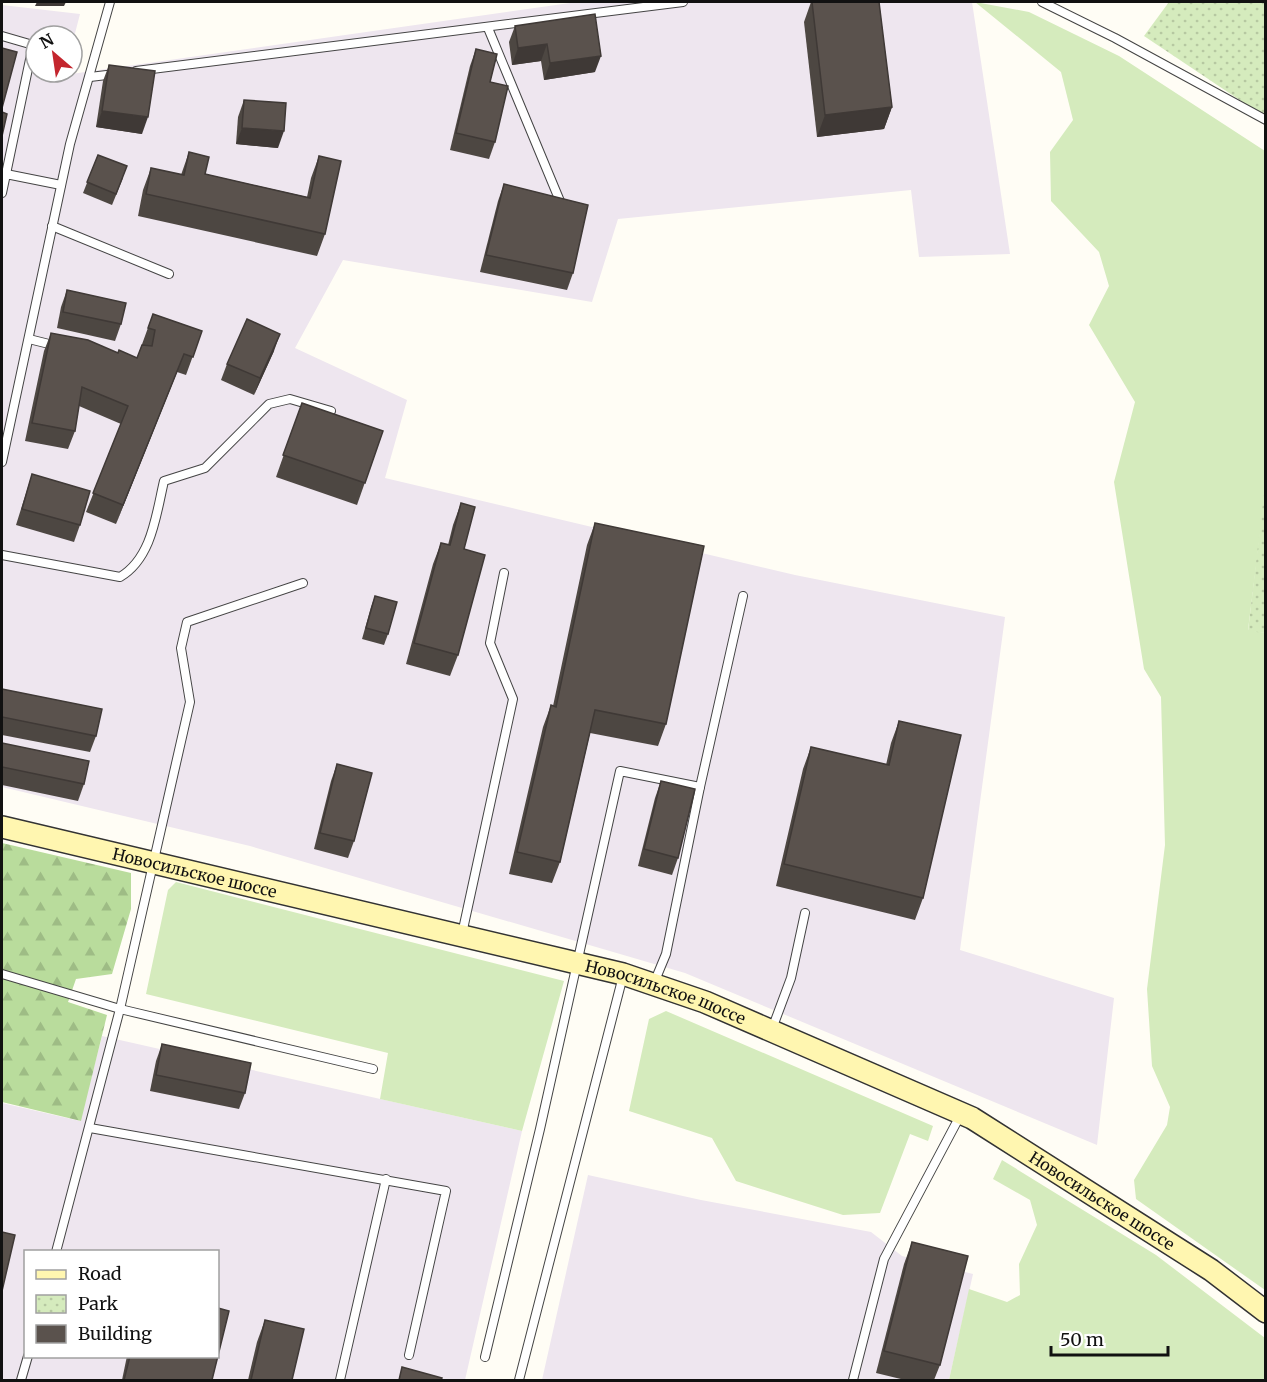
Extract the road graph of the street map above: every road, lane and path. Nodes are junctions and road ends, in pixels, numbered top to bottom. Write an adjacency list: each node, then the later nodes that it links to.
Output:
1 (110, 2): 6 (lane)
2 (683, 2): 4 (lane)
3 (1042, 2): 7 (lane)
4 (488, 28): 6 (lane); 11 (lane)
5 (2, 36): 8 (lane)
6 (90, 77): 9 (lane)
7 (1266, 120)
8 (4, 173): 9 (lane); 10 (lane)
9 (61, 185): 12 (lane)
10 (2, 193)
11 (562, 207)
12 (52, 226): 13 (lane); 14 (lane)
13 (169, 274)
14 (29, 339): 15 (lane); 17 (lane)
15 (62, 347)
16 (331, 411): 18 (lane)
17 (2, 462)
18 (2, 555)
19 (504, 573): 26 (lane)
20 (303, 583): 24 (lane)
21 (742, 596): 22 (lane)
22 (700, 787): 27 (lane); 30 (lane)
23 (2, 827): 24 (street, Новосильское шоссе)
24 (154, 864): 26 (street, Новосильское шоссе); 31 (lane)
25 (805, 913): 32 (lane)
26 (462, 936): 27 (street, Новосильское шоссе)
27 (577, 963): 29 (street, Новосильское шоссе); 41 (lane)
28 (2, 974): 31 (lane)
29 (623, 974): 30 (street, Новосильское шоссе); 44 (lane)
30 (654, 985): 32 (street, Новосильское шоссе)
31 (120, 1009): 33 (lane); 35 (lane)
32 (771, 1031): 34 (street, Новосильское шоссе)
33 (373, 1070)
34 (962, 1113): 38 (street, Новосильское шоссе); 45 (lane)
35 (90, 1128): 36 (lane); 37 (lane)
36 (386, 1179): 39 (lane); 43 (lane)
37 (56, 1250)
38 (1266, 1312)
39 (410, 1355)
40 (26, 1358): 42 (lane)
41 (485, 1358)
42 (21, 1380)
43 (340, 1380)
44 (519, 1380)
45 (853, 1380)

